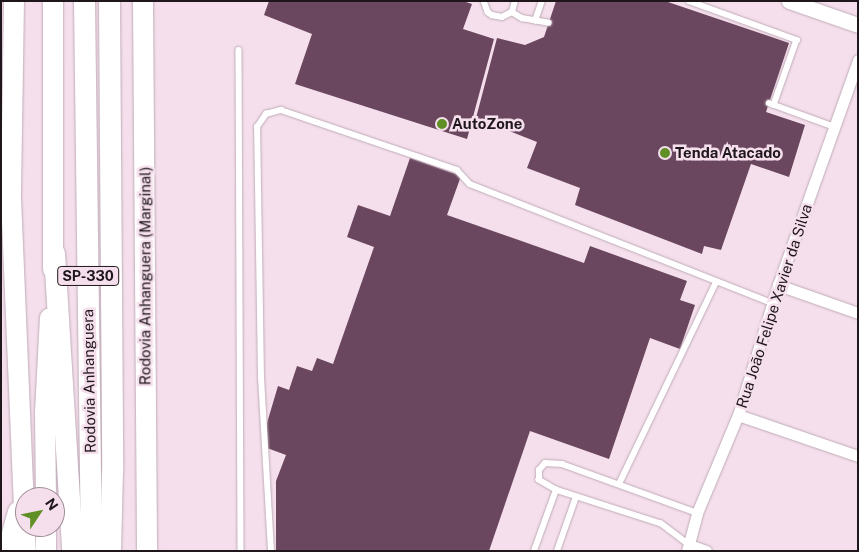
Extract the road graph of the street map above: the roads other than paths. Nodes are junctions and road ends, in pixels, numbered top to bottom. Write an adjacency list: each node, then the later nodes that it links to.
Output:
1 (14, 1): 25 (highway)
2 (53, 1): 18 (highway)
3 (84, 1): 37 (highway, Rodovia Anhanguera / SP-330)
4 (109, 1): 38 (highway, Rodovia Anhanguera / SP-330)
5 (143, 1): 39 (highway, Rodovia Anhanguera (Marginal))
6 (484, 1): 11 (lane)
7 (515, 1): 11 (lane)
8 (542, 1): 12 (lane)
9 (689, 1): 17 (lane)
10 (789, 1): 14 (street)
11 (512, 12): 12 (lane)
12 (535, 21): 13 (lane)
13 (548, 23)
14 (858, 24)
15 (239, 50): 40 (lane)
16 (858, 60): 17 (street, Rua João Felipe Xavier da Silva)
17 (834, 127): 20 (street, Rua João Felipe Xavier da Silva)
18 (54, 253): 27 (highway); 36 (highway)
19 (716, 282): 21 (lane); 26 (lane); 41 (lane)
20 (778, 285): 21 (street, Rua João Felipe Xavier da Silva); 22 (street)
21 (772, 303): 23 (street, Rua João Felipe Xavier da Silva)
22 (858, 313)
23 (738, 415): 24 (street); 30 (street, Rua João Felipe Xavier da Silva)
24 (858, 456)
25 (22, 480): 33 (highway); 34 (highway)
26 (619, 484): 28 (lane); 30 (lane)
27 (46, 487)
28 (556, 490): 29 (lane); 42 (lane)
29 (576, 497): 32 (lane); 43 (lane)
30 (697, 513): 32 (street, Rua João Felipe Xavier da Silva)
31 (46, 537): 35 (highway)
32 (688, 548): 44 (street)
33 (7, 551)
34 (26, 551)
35 (46, 551)
36 (72, 551)
37 (91, 551)
38 (110, 551)
39 (147, 551)
40 (241, 551)
41 (271, 551)
42 (534, 551)
43 (556, 551)
44 (706, 551)

